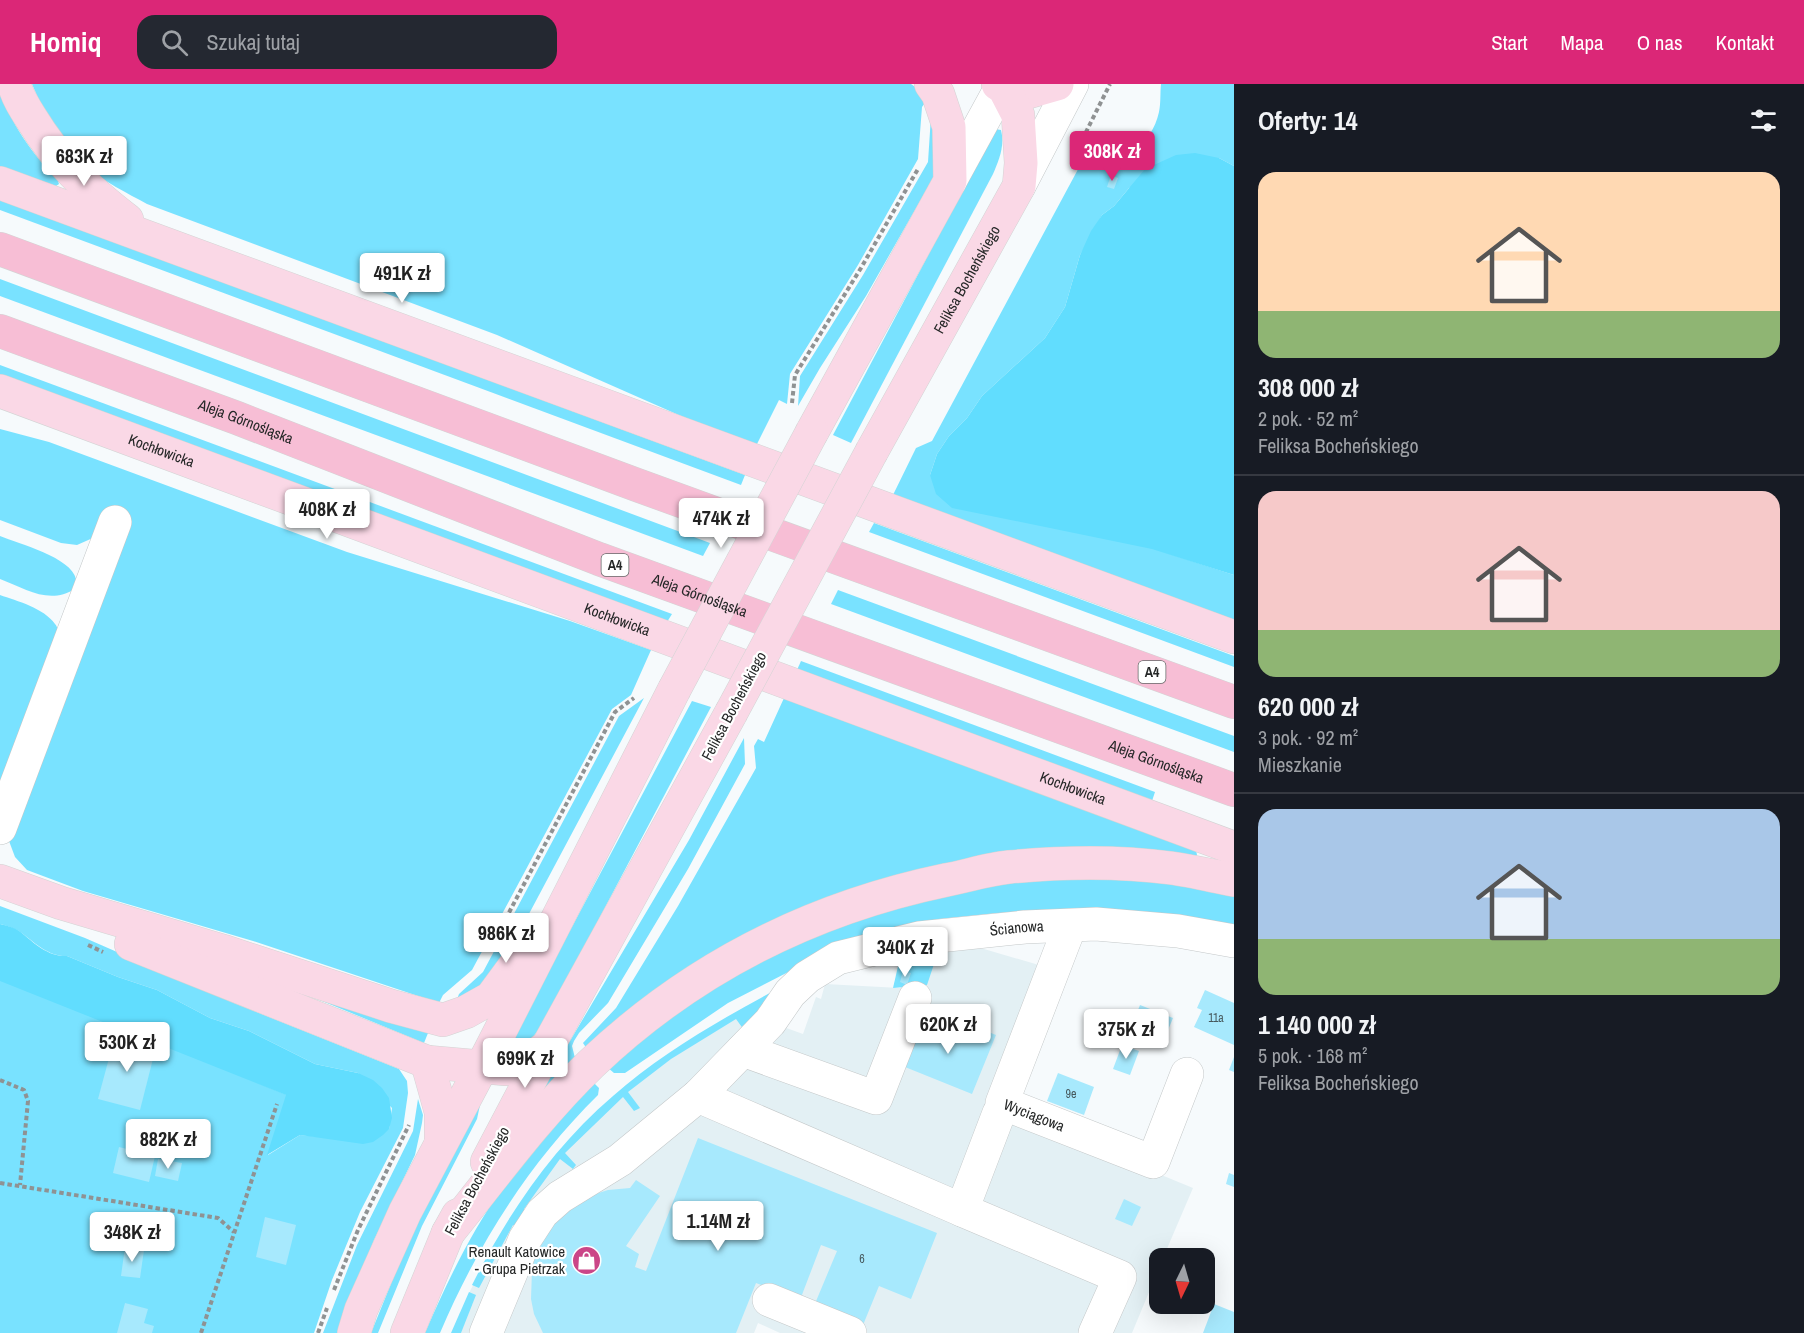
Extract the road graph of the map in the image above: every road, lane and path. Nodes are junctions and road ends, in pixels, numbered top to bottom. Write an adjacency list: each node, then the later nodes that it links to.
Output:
1 (14, 84): 12 (main road)
2 (931, 84): 9 (main road)
3 (1001, 84): 4 (main road); 9 (street); 11 (main road)
4 (1057, 84)
5 (1072, 84): 11 (street, Feliksa Bocheńskiego)
6 (1110, 84): 7 (path)
7 (1079, 146)
8 (923, 161): 17 (path)
9 (950, 180): 17 (main road)
10 (0, 183): 12 (main road)
11 (1019, 186): 34 (main road, Feliksa Bocheńskiego, bridge)
12 (149, 238): 20 (main road)
13 (0, 249): 22 (highway, A4)
14 (0, 331): 23 (highway, Aleja Górnośląska / A4)
15 (0, 392): 18 (main road, Kochłowicka)
16 (0, 415): 18 (main road)
17 (800, 422): 28 (main road, bridge)
18 (126, 438): 25 (main road, Kochłowicka)
19 (115, 522): 24 (street)
20 (1234, 637)
21 (638, 695): 31 (path)
22 (1234, 702)
23 (1234, 790)
24 (0, 828)
25 (1234, 848)
26 (1234, 880): 49 (main road)
27 (0, 881): 28 (main road)
28 (575, 884): 37 (main road)
29 (0, 888): 36 (main road)
30 (1070, 926): 32 (street, Ścianowa); 35 (street, Ścianowa); 38 (street, Wyciągowa)
31 (494, 941)
32 (1234, 941)
33 (915, 998): 35 (street)
34 (548, 1046): 37 (main road); 49 (main road, Feliksa Bocheńskiego)
35 (743, 1050): 40 (street, Ścianowa)
36 (427, 1062): 37 (main road); 44 (main road)
37 (481, 1068): 44 (main road)
38 (1187, 1074)
39 (0, 1080): 46 (path)
40 (698, 1096): 47 (street); 57 (street, Ścianowa)
41 (277, 1104): 48 (path)
42 (999, 1113): 47 (street, Wyciągowa)
43 (410, 1121): 50 (path)
44 (441, 1142): 55 (main road)
45 (0, 1183): 46 (path)
46 (20, 1185): 48 (path)
47 (962, 1210): 59 (street)
48 (234, 1232): 53 (path)
49 (448, 1233): 56 (main road, Feliksa Bocheńskiego)
50 (333, 1291)
51 (769, 1300): 58 (street)
52 (329, 1302): 54 (path)
53 (201, 1333)
54 (318, 1333)
55 (354, 1333)
56 (407, 1333)
57 (486, 1333)
58 (850, 1333)
59 (1095, 1333)

